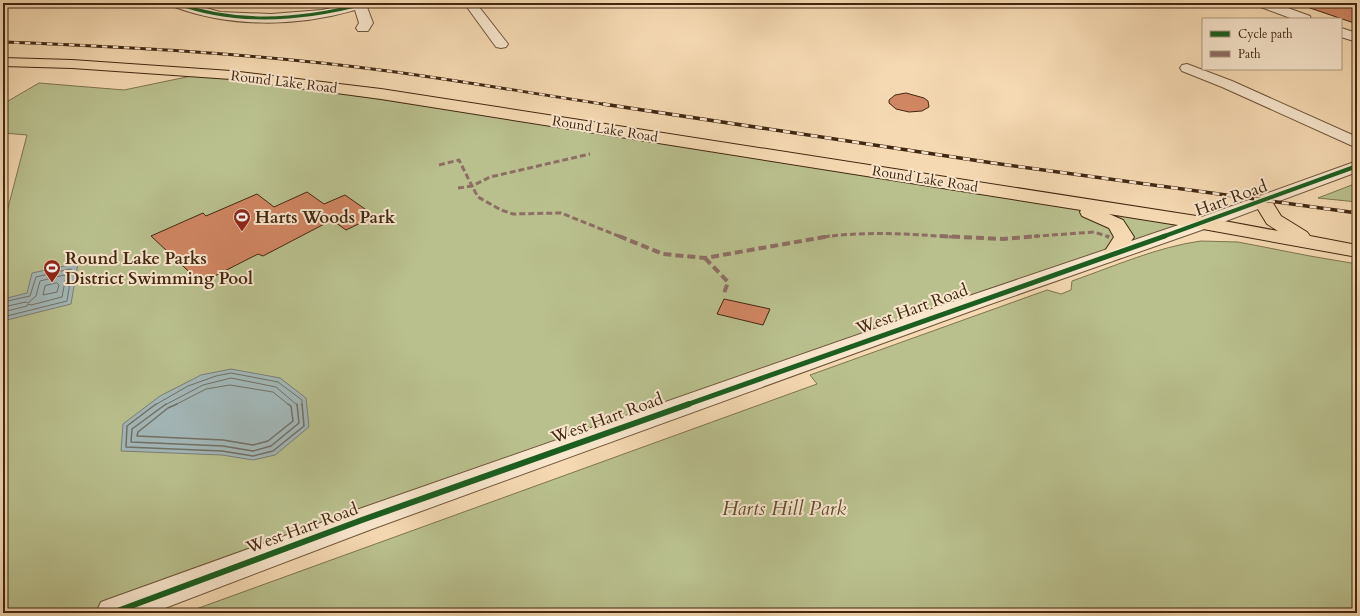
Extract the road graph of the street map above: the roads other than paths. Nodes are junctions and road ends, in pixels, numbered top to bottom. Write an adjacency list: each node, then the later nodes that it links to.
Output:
1 (176, 3): 4 (street)
2 (470, 3): 9 (street)
3 (1262, 3): 5 (street)
4 (363, 4): 6 (street)
5 (1302, 18)
6 (363, 28)
7 (1342, 32): 8 (street)
8 (1357, 38)
9 (501, 44)
10 (3, 62): 14 (main road, Round Lake Road)
11 (1187, 68): 12 (street)
12 (1357, 143)
13 (1357, 166): 15 (street, Hart Road)
14 (1054, 200): 16 (main road, Round Lake Road); 19 (main road)
15 (1262, 201): 16 (street, Hart Road); 17 (main road)
16 (1203, 223): 17 (main road, Round Lake Road); 19 (street, Hart Road)
17 (1313, 244): 18 (main road, Round Lake Road)
18 (1357, 250)
19 (1113, 254): 20 (street, West Hart Road)
20 (112, 613)

